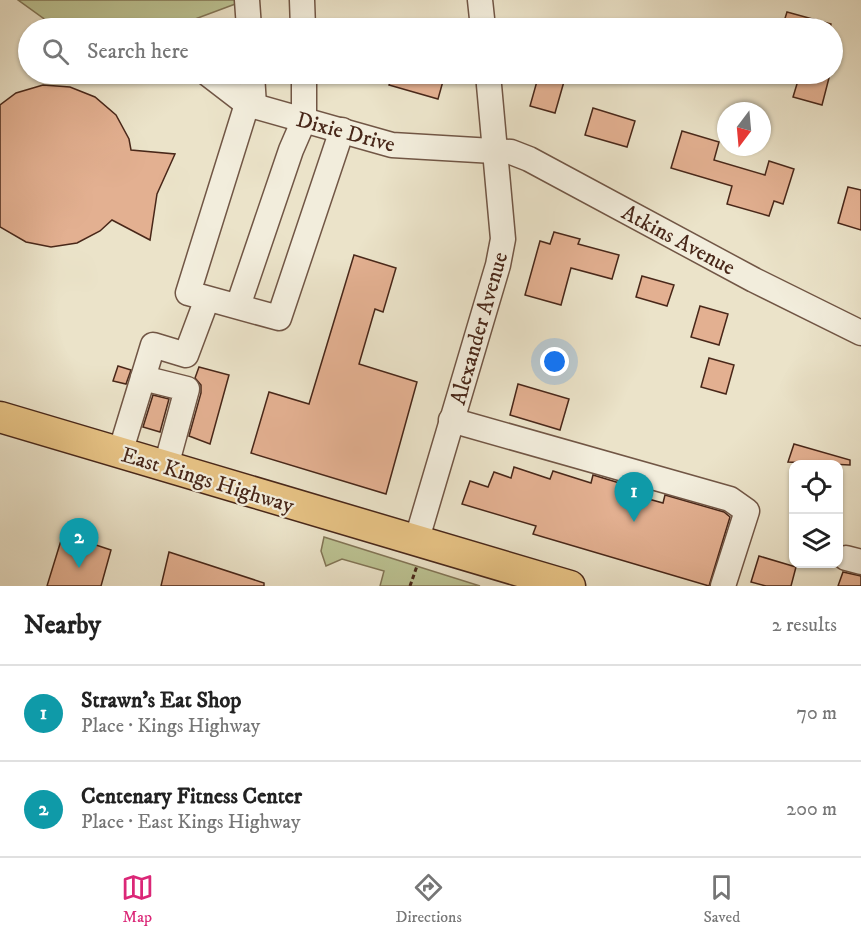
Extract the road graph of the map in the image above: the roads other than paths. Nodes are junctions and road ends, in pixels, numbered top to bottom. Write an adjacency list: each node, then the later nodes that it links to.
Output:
1 (247, 0): 4 (street)
2 (302, 0): 5 (street)
3 (480, 0): 6 (street)
4 (248, 18)
5 (303, 18)
6 (482, 18)
7 (222, 84): 11 (street, Dixie Drive)
8 (251, 84): 11 (street)
9 (304, 84): 12 (street)
10 (489, 84): 14 (street, Alexander Avenue)
11 (250, 105): 12 (street, Dixie Drive); 15 (street)
12 (304, 120): 13 (street, Dixie Drive); 16 (street)
13 (342, 130): 14 (street, Dixie Drive); 16 (street)
14 (496, 152): 17 (street, Atkins Avenue); 22 (street, Alexander Avenue)
15 (207, 299): 16 (street); 18 (street)
16 (238, 306)
17 (861, 333)
18 (186, 355): 19 (street); 20 (street)
19 (143, 378): 20 (street); 23 (street)
20 (187, 389): 24 (street)
21 (0, 417): 23 (main road, East Kings Highway)
22 (452, 420): 25 (street, Alexander Avenue); 27 (street)
23 (120, 453): 24 (main road, East Kings Highway)
24 (166, 466): 25 (main road, East Kings Highway)
25 (416, 554): 26 (main road, East Kings Highway)
26 (570, 586)
27 (723, 586)

